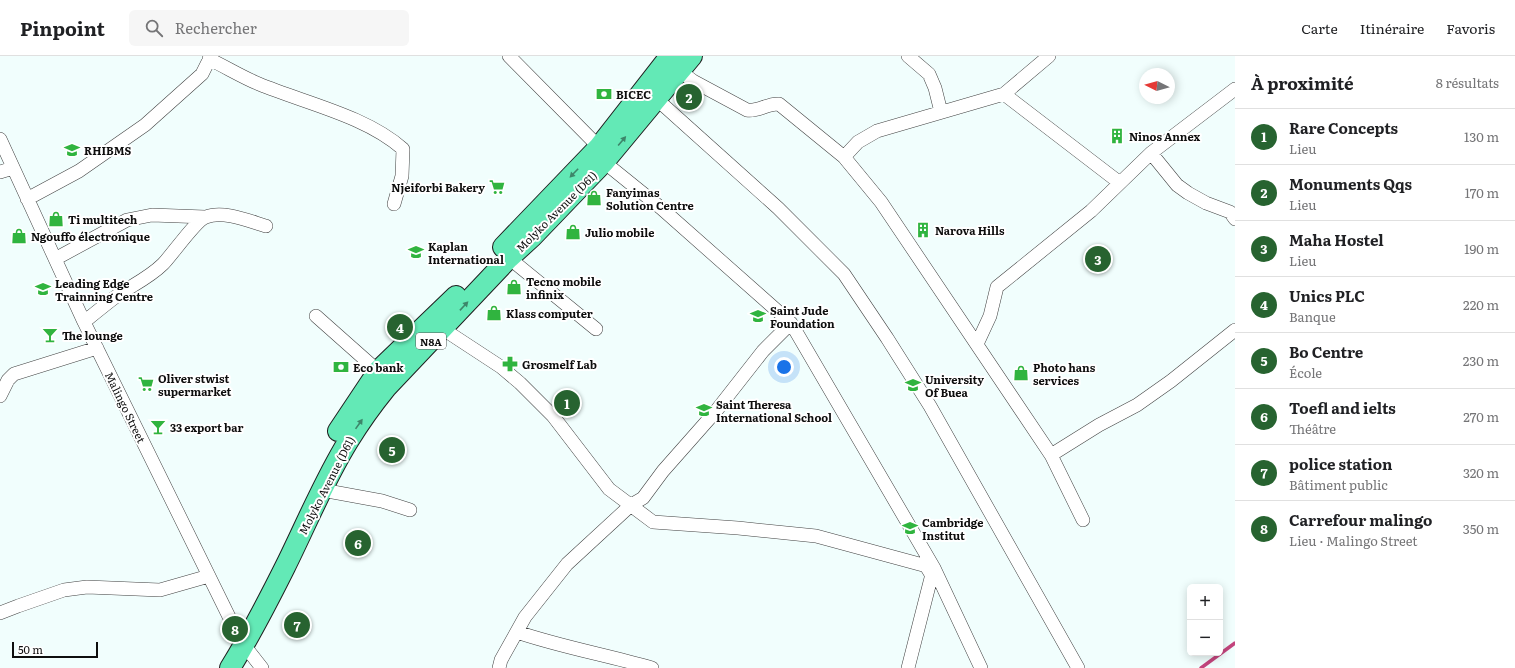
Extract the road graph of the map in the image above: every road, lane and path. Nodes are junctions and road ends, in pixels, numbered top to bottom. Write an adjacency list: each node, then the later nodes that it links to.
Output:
1 (509, 56): 12 (street)
2 (908, 56): 9 (street)
3 (1049, 56): 8 (street)
4 (210, 58): 17 (street); 18 (street)
5 (681, 61): 7 (highway, Molyko Avenue (D61) / N8A); 13 (street)
6 (1235, 89): 11 (street)
7 (651, 94): 12 (highway, Molyko Avenue (D61) / N8A); 51 (street)
8 (1004, 94): 9 (street); 16 (street)
9 (941, 112): 13 (street)
10 (0, 139): 14 (street, Malingo Street)
11 (1151, 153): 16 (street); 20 (street)
12 (602, 155): 22 (highway, Molyko Avenue (D61) / N8A); 26 (street); 32 (highway, Molyko Avenue (D61) / N8A, one-way to 32)
13 (844, 157): 30 (street)
14 (13, 168): 15 (street); 17 (street, Malingo Street)
15 (0, 172)
16 (1120, 183): 30 (street)
17 (27, 199): 23 (street, Malingo Street)
18 (394, 204)
19 (205, 217): 21 (street); 23 (street); 25 (street)
20 (1235, 219)
21 (266, 226)
22 (509, 258): 27 (highway, Molyko Avenue (D61) / N8A, one-way to 22); 28 (street)
23 (55, 259): 25 (street, Malingo Street)
24 (316, 316): 32 (street)
25 (84, 322): 31 (street, Malingo Street)
26 (791, 323): 36 (street); 39 (street)
27 (443, 328): 35 (highway, Molyko Avenue (D61) / N8A, one-way to 27); 36 (street)
28 (596, 329)
29 (1234, 334): 34 (street)
30 (977, 344): 34 (street)
31 (97, 348): 33 (street); 40 (street, Malingo Street)
32 (378, 371): 43 (highway, Molyko Avenue (D61) / N8A)
33 (0, 396)
34 (1051, 455): 38 (street)
35 (322, 490): 37 (street); 43 (highway, Molyko Avenue (D61) / N8A)
36 (631, 505): 39 (street); 42 (street)
37 (410, 510)
38 (1083, 520)
39 (930, 567): 49 (street); 50 (street)
40 (209, 576): 41 (street); 43 (street, Malingo Street)
41 (0, 613)
42 (517, 632): 47 (street); 48 (street)
43 (240, 639): 44 (highway, Molyko Avenue (D61) / N8A); 45 (highway, Molyko Avenue (D61) / N8A); 46 (street, Malingo Street)
44 (214, 668)
45 (230, 668)
46 (262, 668)
47 (499, 668)
48 (652, 668)
49 (908, 668)
50 (981, 668)
51 (1078, 668)

